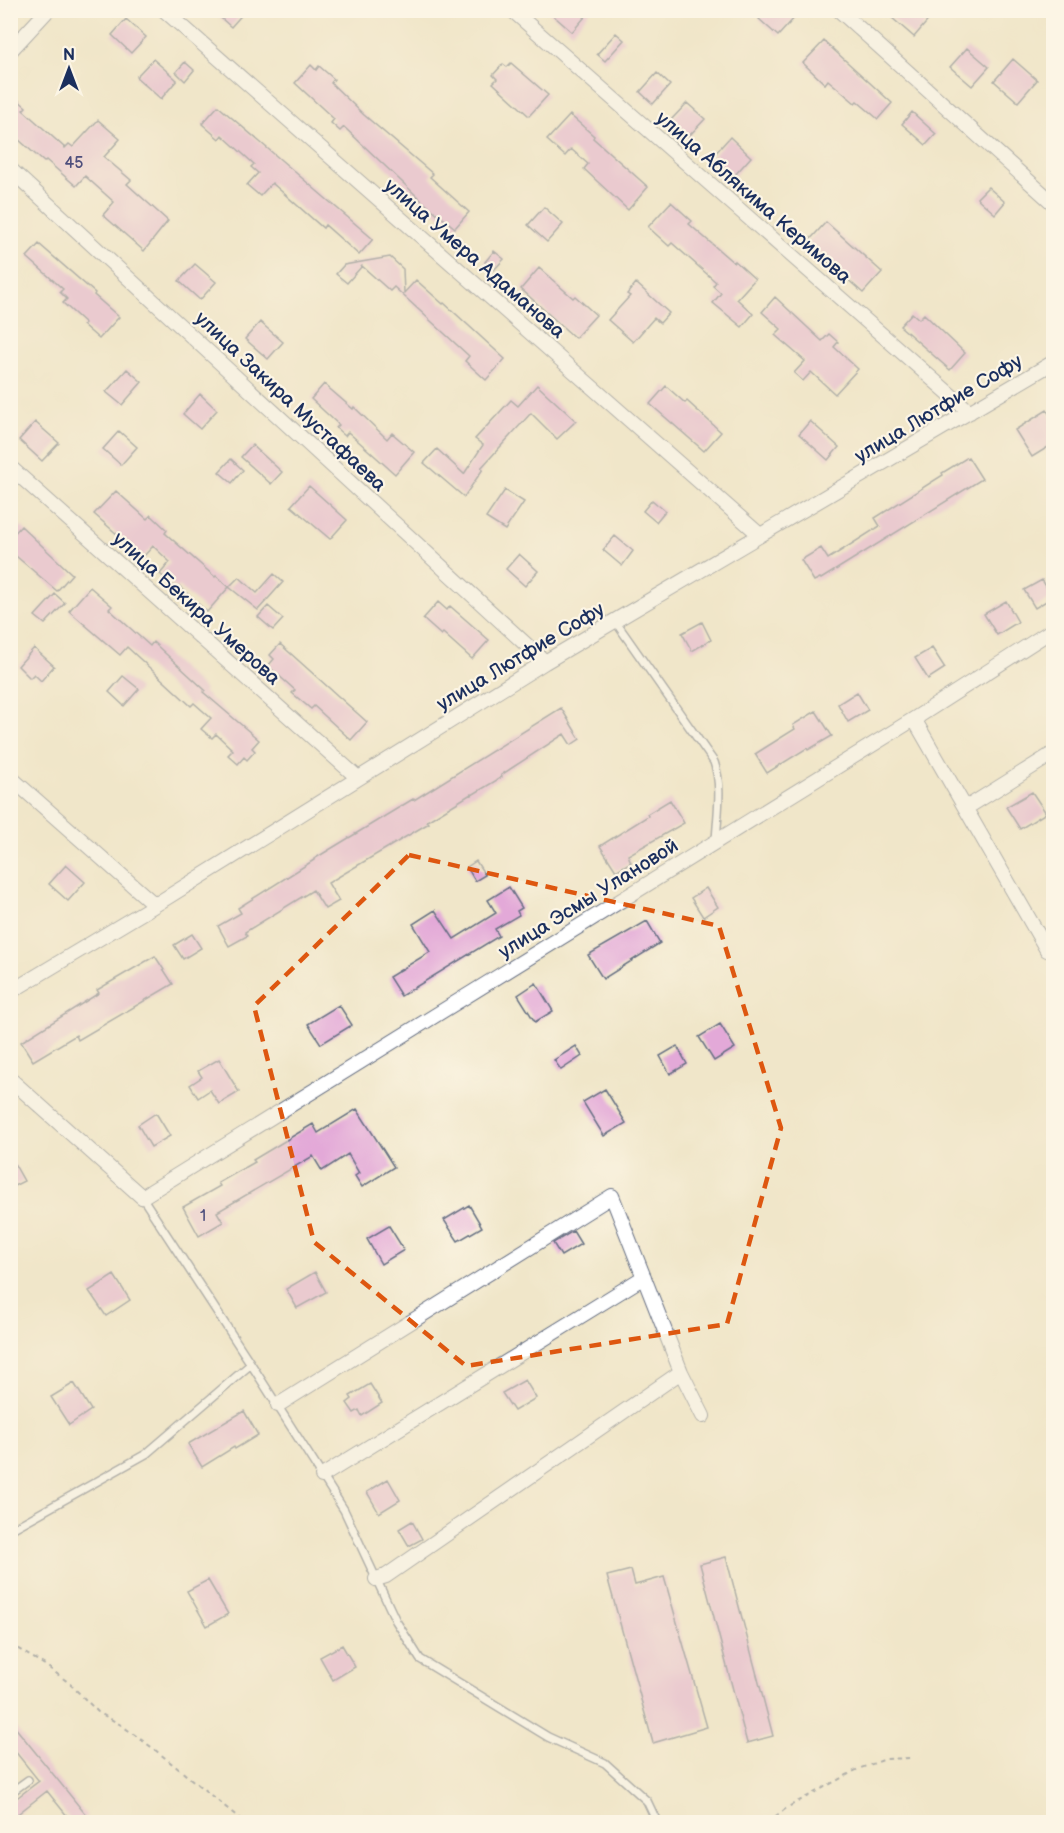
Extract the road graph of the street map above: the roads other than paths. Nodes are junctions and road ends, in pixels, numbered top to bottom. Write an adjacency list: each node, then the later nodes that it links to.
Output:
1 (48, 10): 5 (street)
2 (164, 10): 11 (street, улица Умера Адаманова)
3 (512, 10): 9 (street, улица Аблякима Керимова)
4 (839, 10): 7 (street)
5 (10, 51)
6 (10, 169): 14 (street, улица Закира Мустафаева)
7 (1053, 204)
8 (1053, 362): 9 (street, улица Лютфие Софу)
9 (970, 412): 11 (street, улица Лютфие Софу)
10 (10, 467): 18 (street, улица Бекира Умерова)
11 (760, 535): 12 (street, улица Лютфие Софу)
12 (615, 621): 14 (street, улица Лютфие Софу); 20 (lane)
13 (1053, 628): 15 (street, улица Эсмы Улановой)
14 (545, 662): 18 (street, улица Лютфие Софу)
15 (914, 719): 19 (street); 20 (street, улица Эсмы Улановой)
16 (1053, 753): 19 (street)
17 (10, 777): 21 (street)
18 (358, 778): 21 (street, улица Лютфие Софу)
19 (966, 808): 22 (street)
20 (716, 842): 25 (street, улица Эсмы Улановой)
21 (155, 905): 23 (street, улица Лютфие Софу)
22 (1050, 948)
23 (10, 992)
24 (10, 1079): 25 (street)
25 (142, 1197): 27 (lane)
26 (644, 1277): 28 (street); 29 (street); 31 (street)
27 (251, 1364): 29 (lane); 32 (lane)
28 (681, 1372): 30 (street); 33 (street)
29 (278, 1405): 31 (lane)
30 (703, 1416)
31 (322, 1476): 33 (lane)
32 (10, 1530)
33 (376, 1579): 36 (lane)
34 (27, 1780): 35 (lane)
35 (10, 1793)
36 (657, 1822)

